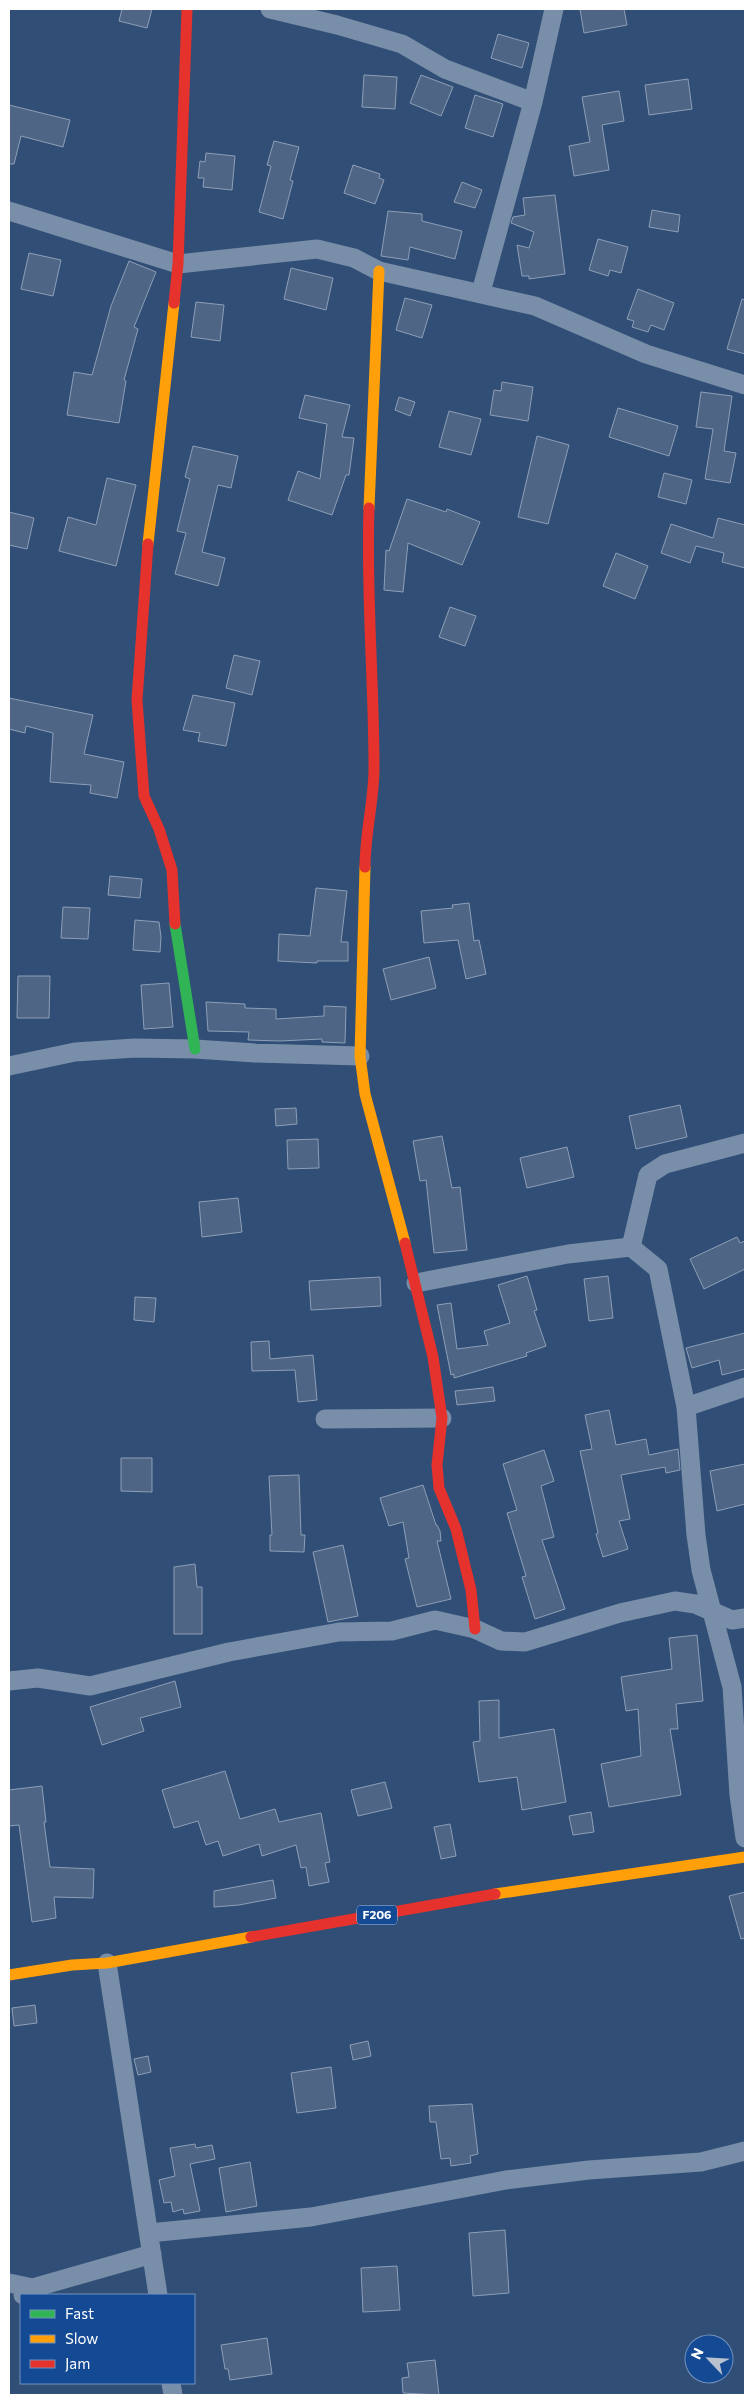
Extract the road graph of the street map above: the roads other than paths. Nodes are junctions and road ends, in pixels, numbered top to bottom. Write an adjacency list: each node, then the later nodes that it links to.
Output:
1 (187, 9): 6 (street)
2 (270, 9): 4 (street)
3 (554, 9): 4 (street)
4 (533, 102): 8 (street)
5 (9, 211): 6 (street)
6 (178, 264): 7 (street); 10 (street)
7 (379, 271): 8 (street); 11 (street)
8 (481, 292): 9 (street)
9 (745, 385)
10 (195, 1049): 11 (street); 12 (street)
11 (360, 1056): 15 (street)
12 (9, 1066)
13 (745, 1143): 14 (street)
14 (630, 1247): 15 (street); 17 (street)
15 (416, 1284): 18 (street)
16 (745, 1387): 17 (street)
17 (686, 1407): 20 (street)
18 (442, 1418): 19 (street); 22 (street)
19 (325, 1419)
20 (710, 1610): 21 (street); 22 (street); 24 (street)
21 (745, 1618)
22 (475, 1629): 23 (street)
23 (9, 1681)
24 (745, 1838)
25 (745, 1857): 26 (street, F206)
26 (107, 1963): 27 (street, F206); 29 (street)
27 (9, 1975)
28 (745, 2150): 29 (street)
29 (149, 2233): 30 (street)
30 (152, 2254): 32 (street); 33 (street)
31 (9, 2283): 32 (street)
32 (26, 2293)
33 (158, 2294)
34 (20, 2298): 35 (street)
35 (9, 2306)

